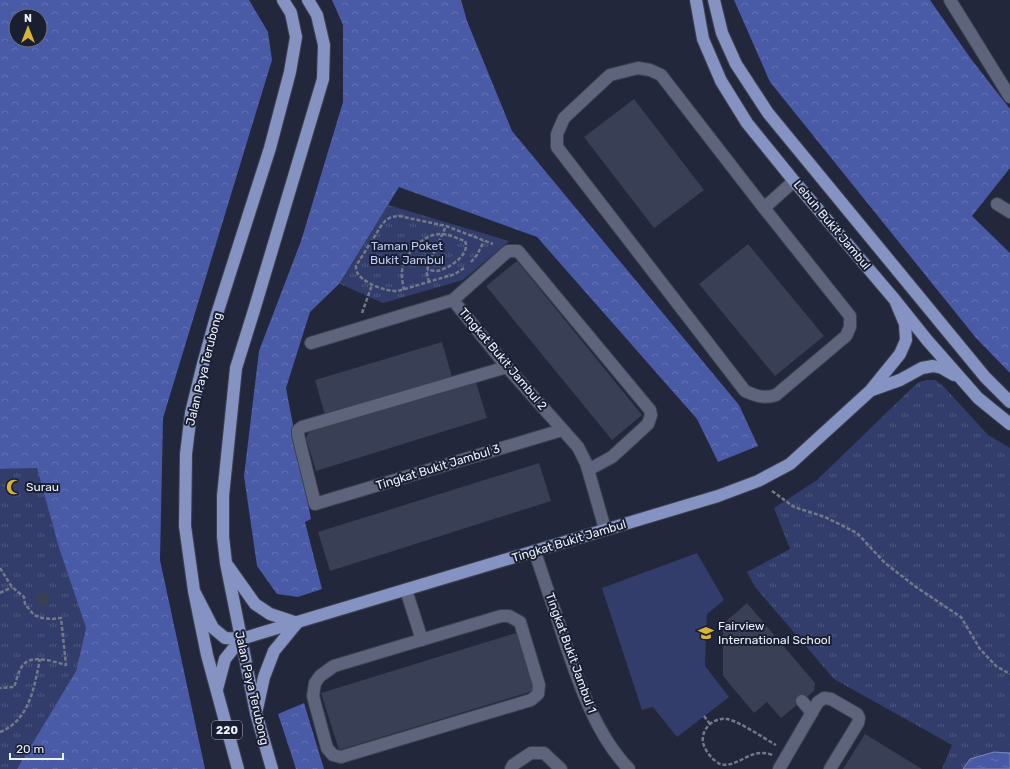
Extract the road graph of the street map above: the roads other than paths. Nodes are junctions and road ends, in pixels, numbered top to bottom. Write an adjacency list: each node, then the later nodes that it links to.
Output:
1 (283, 0): 25 (main road, Jalan Paya Terubong / 220)
2 (308, 0): 23 (main road, Jalan Paya Terubong / 220)
3 (696, 0): 7 (main road, Lebuh Bukit Jambul)
4 (714, 0): 17 (main road, Lebuh Bukit Jambul)
5 (950, 0): 6 (street)
6 (1010, 97)
7 (794, 181): 9 (street); 12 (main road, Lebuh Bukit Jambul)
8 (997, 204): 10 (street)
9 (764, 208): 9 (street)
10 (1010, 212)
11 (453, 300): 13 (street, Tingkat Bukit Jambul 2); 14 (street, Tingkat Bukit Jambul 2); 20 (street)
12 (895, 300): 15 (main road); 16 (main road, Lebuh Bukit Jambul)
13 (311, 343)
14 (507, 367): 19 (street, Tingkat Bukit Jambul 2); 19 (street, Tingkat Bukit Jambul 3)
15 (870, 391): 16 (main road); 21 (main road, Tingkat Bukit Jambul)
16 (978, 398): 18 (main road, Lebuh Bukit Jambul)
17 (1010, 402)
18 (1010, 424)
19 (562, 430): 20 (street, Tingkat Bukit Jambul 2)
20 (588, 470): 21 (street, Tingkat Bukit Jambul 2)
21 (605, 529): 22 (main road, Tingkat Bukit Jambul)
22 (535, 552): 24 (main road, Tingkat Bukit Jambul); 38 (street, Tingkat Bukit Jambul 1)
23 (226, 563): 26 (main road); 27 (main road, Jalan Paya Terubong / 220)
24 (406, 590): 26 (main road, Tingkat Bukit Jambul); 28 (street)
25 (194, 592): 27 (main road); 29 (main road, Jalan Paya Terubong / 220)
26 (297, 623): 27 (main road, Tingkat Bukit Jambul); 32 (main road)
27 (241, 639): 29 (main road); 32 (main road, Jalan Paya Terubong / 220)
28 (422, 640): 28 (street)
29 (216, 690): 34 (main road, Jalan Paya Terubong / 220)
30 (802, 701): 31 (street)
31 (812, 712): 33 (street); 39 (street)
32 (256, 713): 35 (main road, Jalan Paya Terubong / 220)
33 (784, 761)
34 (238, 769)
35 (272, 769)
36 (511, 769): 37 (street)
37 (561, 769)
38 (629, 769)
39 (830, 769)

